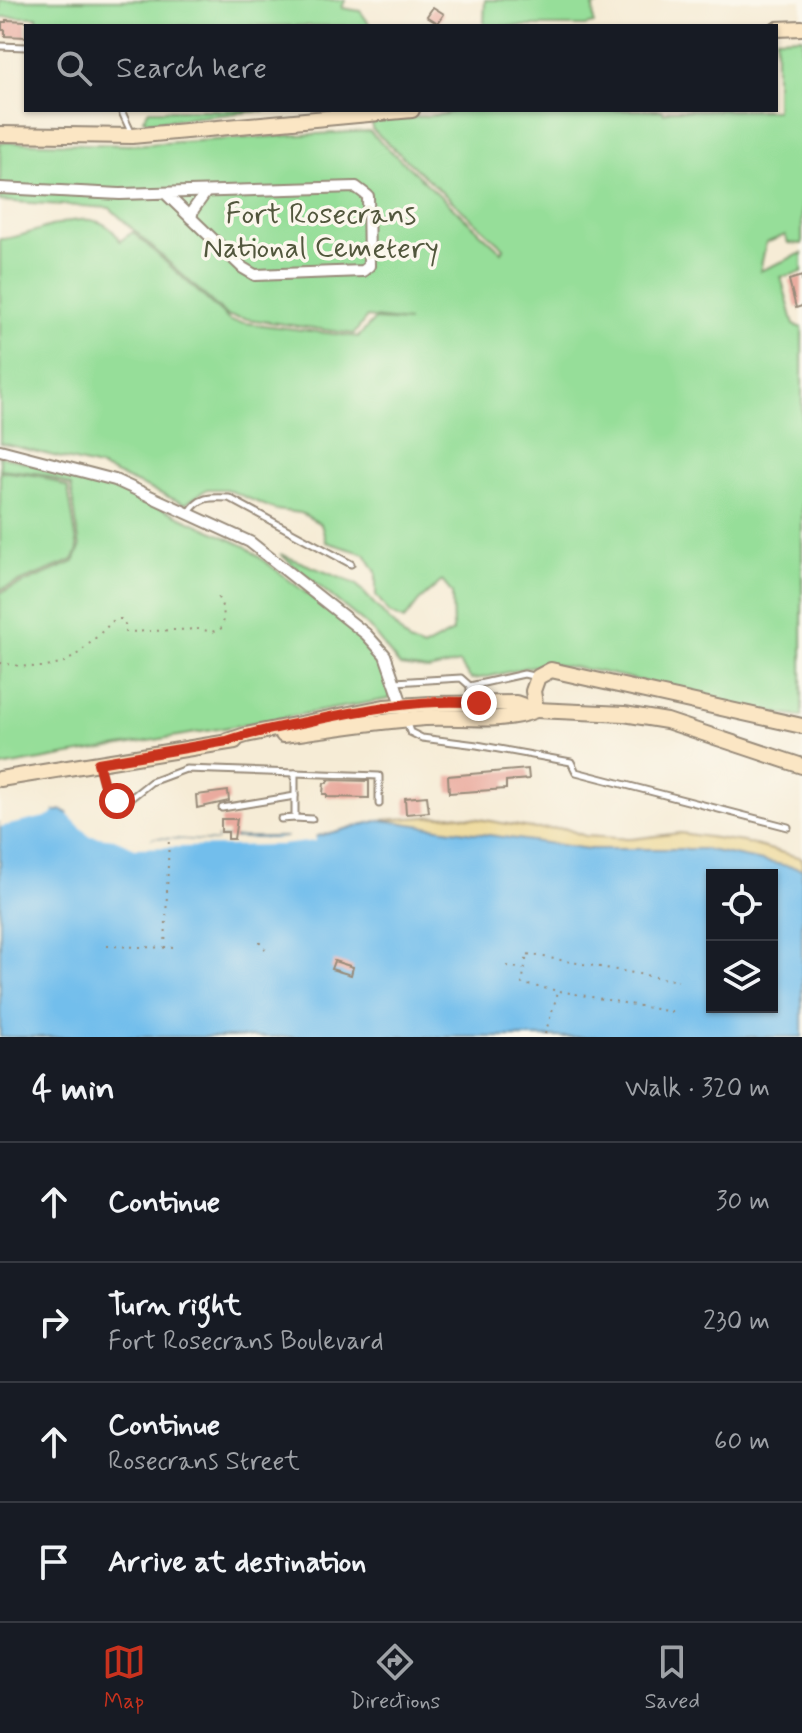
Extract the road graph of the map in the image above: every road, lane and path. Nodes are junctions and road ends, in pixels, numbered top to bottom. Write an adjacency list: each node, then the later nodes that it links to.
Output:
1 (802, 28): 2 (street)
2 (778, 29)
3 (0, 46): 4 (lane)
4 (24, 47)
5 (122, 112): 8 (lane)
6 (390, 112): 8 (street)
7 (0, 134): 8 (street)
8 (132, 136)
9 (0, 188): 11 (street)
10 (206, 192): 11 (street); 12 (street); 12 (street)
11 (165, 193): 12 (street)
12 (193, 219)
13 (0, 450): 14 (street)
14 (189, 514): 15 (lane); 19 (street)
15 (351, 564)
16 (215, 593): 17 (path)
17 (0, 663)
18 (538, 677): 20 (lane); 22 (street); 24 (street)
19 (395, 682): 20 (lane); 23 (street)
20 (470, 686): 21 (lane)
21 (470, 703): 22 (street); 23 (street)
22 (536, 710): 23 (street); 26 (street)
23 (404, 713): 25 (street); 35 (lane)
24 (802, 726)
25 (98, 763): 27 (lane); 28 (street)
26 (802, 766)
27 (295, 773): 29 (lane); 30 (lane)
28 (0, 779)
29 (295, 796): 31 (lane); 32 (lane)
30 (379, 804)
31 (222, 808)
32 (295, 818): 33 (lane); 34 (lane)
33 (281, 819)
34 (312, 819)
35 (788, 827)
36 (169, 837): 39 (path)
37 (259, 942): 41 (path)
38 (107, 946): 39 (path)
39 (165, 948): 40 (path)
40 (176, 948)
41 (268, 952)
42 (507, 966): 43 (path)
43 (524, 969): 44 (path); 45 (path)
44 (678, 981)
45 (558, 991): 46 (path); 47 (path)
46 (672, 1012)
47 (545, 1034)

